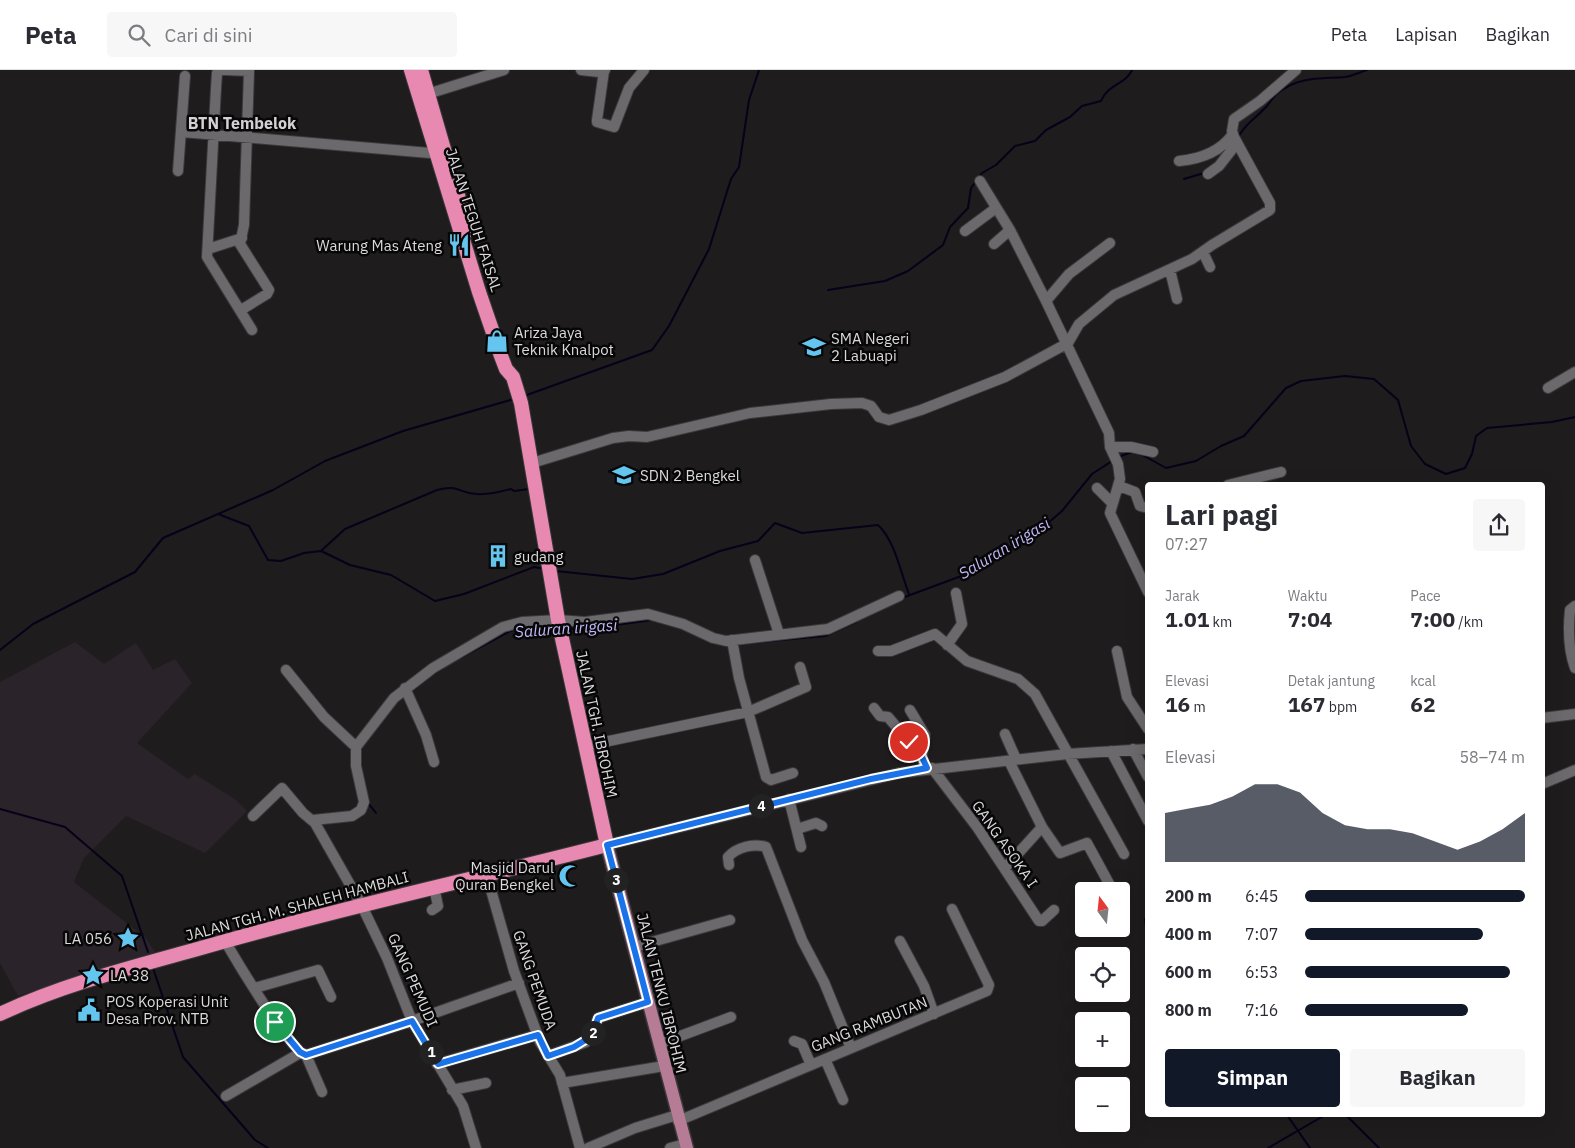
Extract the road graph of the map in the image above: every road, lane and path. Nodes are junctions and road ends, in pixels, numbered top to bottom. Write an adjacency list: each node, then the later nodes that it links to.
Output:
1 (221, 70): 15 (street)
2 (226, 70): 3 (street)
3 (232, 70): 10 (street)
4 (411, 70): 13 (highway, JALAN TEGUH FAISAL)
5 (422, 70): 13 (highway, JALAN TEGUH FAISAL)
6 (504, 70): 13 (street)
7 (581, 70): 11 (street)
8 (644, 70): 11 (street)
9 (1296, 70): 17 (street)
10 (249, 71): 16 (street)
11 (605, 71)
12 (185, 76): 14 (street)
13 (423, 95): 18 (highway, JALAN TEGUH FAISAL)
14 (182, 132): 15 (street); 20 (street)
15 (213, 136): 16 (street); 29 (street)
16 (248, 138): 18 (street); 26 (street)
17 (1235, 138): 19 (street); 21 (street); 30 (street)
18 (440, 151): 40 (highway, JALAN TEGUH FAISAL)
19 (1179, 161)
20 (178, 171)
21 (1208, 174)
22 (980, 181): 23 (street)
23 (996, 208): 24 (street); 25 (street)
24 (1010, 230): 28 (street); 34 (street)
25 (965, 231)
26 (242, 238): 29 (street); 35 (street)
27 (1110, 243): 34 (street)
28 (994, 244)
29 (208, 249): 35 (street)
30 (1203, 252): 31 (street); 32 (street)
31 (1210, 267)
32 (1170, 270): 33 (street); 37 (street)
33 (1177, 299)
34 (1046, 301): 37 (street)
35 (241, 310): 36 (street)
36 (252, 330)
37 (1068, 343): 42 (street); 43 (street)
38 (1575, 372): 39 (street)
39 (1548, 388)
40 (521, 403): 43 (highway, JALAN TGH. IBROHIM)
41 (1153, 452): 42 (street)
42 (1113, 453): 46 (street)
43 (532, 463): 55 (highway, JALAN TGH. IBROHIM)
44 (1281, 472): 45 (street)
45 (1240, 482)
46 (1119, 486): 48 (street); 49 (street)
47 (1097, 488): 48 (street)
48 (1111, 502): 51 (street)
49 (1145, 507)
50 (755, 560): 56 (street)
51 (1145, 586)
52 (956, 593): 58 (street)
53 (899, 596): 56 (street)
54 (1575, 606): 61 (street)
55 (559, 626): 57 (street); 64 (street); 72 (highway, JALAN TGH. IBROHIM)
56 (779, 634): 57 (street)
57 (732, 643): 67 (street)
58 (947, 645): 59 (street); 77 (street)
59 (878, 651)
60 (1117, 651): 70 (street)
61 (1574, 661)
62 (800, 667): 67 (street)
63 (286, 670): 73 (street)
64 (407, 691): 73 (street); 80 (street)
65 (874, 708): 78 (street)
66 (910, 710): 78 (street)
67 (748, 712): 72 (street); 84 (street)
68 (1575, 714): 69 (street)
69 (1545, 718)
70 (1145, 725)
71 (1004, 734): 79 (street)
72 (585, 746): 93 (highway, JALAN TGH. IBROHIM)
73 (356, 747): 89 (street)
74 (1133, 749): 75 (street); 76 (street); 83 (street)
75 (1145, 749)
76 (1111, 751): 77 (street); 87 (street)
77 (1066, 754): 79 (street); 97 (street)
78 (922, 757): 81 (street, GANG ASOKA I)
79 (1012, 760): 81 (street); 91 (street)
80 (434, 762)
81 (929, 768): 86 (street); 96 (street, GANG ASOKA I)
82 (1575, 770): 85 (street)
83 (1145, 772)
84 (794, 773)
85 (1545, 783)
86 (789, 799): 92 (street); 93 (street)
87 (1145, 814)
88 (253, 816): 89 (street, GANG PEMUDI)
89 (315, 824): 103 (street, GANG PEMUDI)
90 (822, 826): 92 (street)
91 (1042, 827): 99 (street); 101 (street)
92 (797, 829): 95 (street)
93 (607, 845): 100 (highway, JALAN TGH. M. SHALEH HAMBALI); 110 (main road, JALAN TENKU IBROHIM)
94 (1003, 846): 96 (street)
95 (801, 847)
96 (995, 853): 99 (street, GANG ASOKA I)
97 (1124, 854)
98 (729, 865): 122 (street)
99 (1004, 868): 106 (street, GANG ASOKA I)
100 (487, 876): 102 (highway, JALAN TGH. M. SHALEH HAMBALI); 111 (street, GANG PEMUDA)
101 (1108, 882)
102 (434, 887): 103 (highway, JALAN TGH. M. SHALEH HAMBALI); 105 (street)
103 (361, 904): 108 (highway, JALAN TGH. M. SHALEH HAMBALI); 118 (street, GANG PEMUDI)
104 (952, 908): 116 (street, GANG RAMBUTAN)
105 (432, 910)
106 (1054, 910)
107 (730, 920): 110 (street)
108 (225, 940): 112 (street); 115 (highway, JALAN TGH. M. SHALEH HAMBALI)
109 (900, 941): 116 (street)
110 (634, 947): 114 (main road, JALAN TENKU IBROHIM)
111 (519, 982): 118 (street); 119 (street, GANG PEMUDA)
112 (255, 988): 113 (street); 123 (street)
113 (331, 997)
114 (648, 1002): 121 (main road, JALAN TENKU IBROHIM); 124 (street)
115 (0, 1014)
116 (934, 1014): 122 (street, GANG RAMBUTAN)
117 (731, 1017): 121 (street)
118 (412, 1021): 123 (street); 126 (street, GANG PEMUDI)
119 (538, 1035): 124 (street, GANG PEMUDA); 126 (street)
120 (794, 1041): 127 (street)
121 (659, 1044): 128 (main road, JALAN TENKU IBROHIM)
122 (851, 1048): 125 (street, GANG RAMBUTAN)
123 (303, 1054): 132 (street); 133 (street)
124 (548, 1056): 130 (street, GANG PEMUDA)
125 (825, 1059): 127 (street, GANG RAMBUTAN); 134 (street)
126 (438, 1064): 131 (street, GANG PEMUDI)
127 (811, 1064): 135 (street, GANG RAMBUTAN)
128 (664, 1066): 130 (street); 135 (main road, JALAN TENKU IBROHIM)
129 (486, 1082): 131 (street)
130 (562, 1083): 138 (street, GANG PEMUDA)
131 (452, 1090): 137 (street, GANG PEMUDI)
132 (322, 1092)
133 (226, 1096)
134 (843, 1100)
135 (677, 1118): 136 (main road, JALAN TENKU IBROHIM); 139 (street, GANG RAMBUTAN)
136 (686, 1146): 140 (street)
137 (476, 1148)
138 (580, 1148)
139 (588, 1148)
140 (670, 1148)

